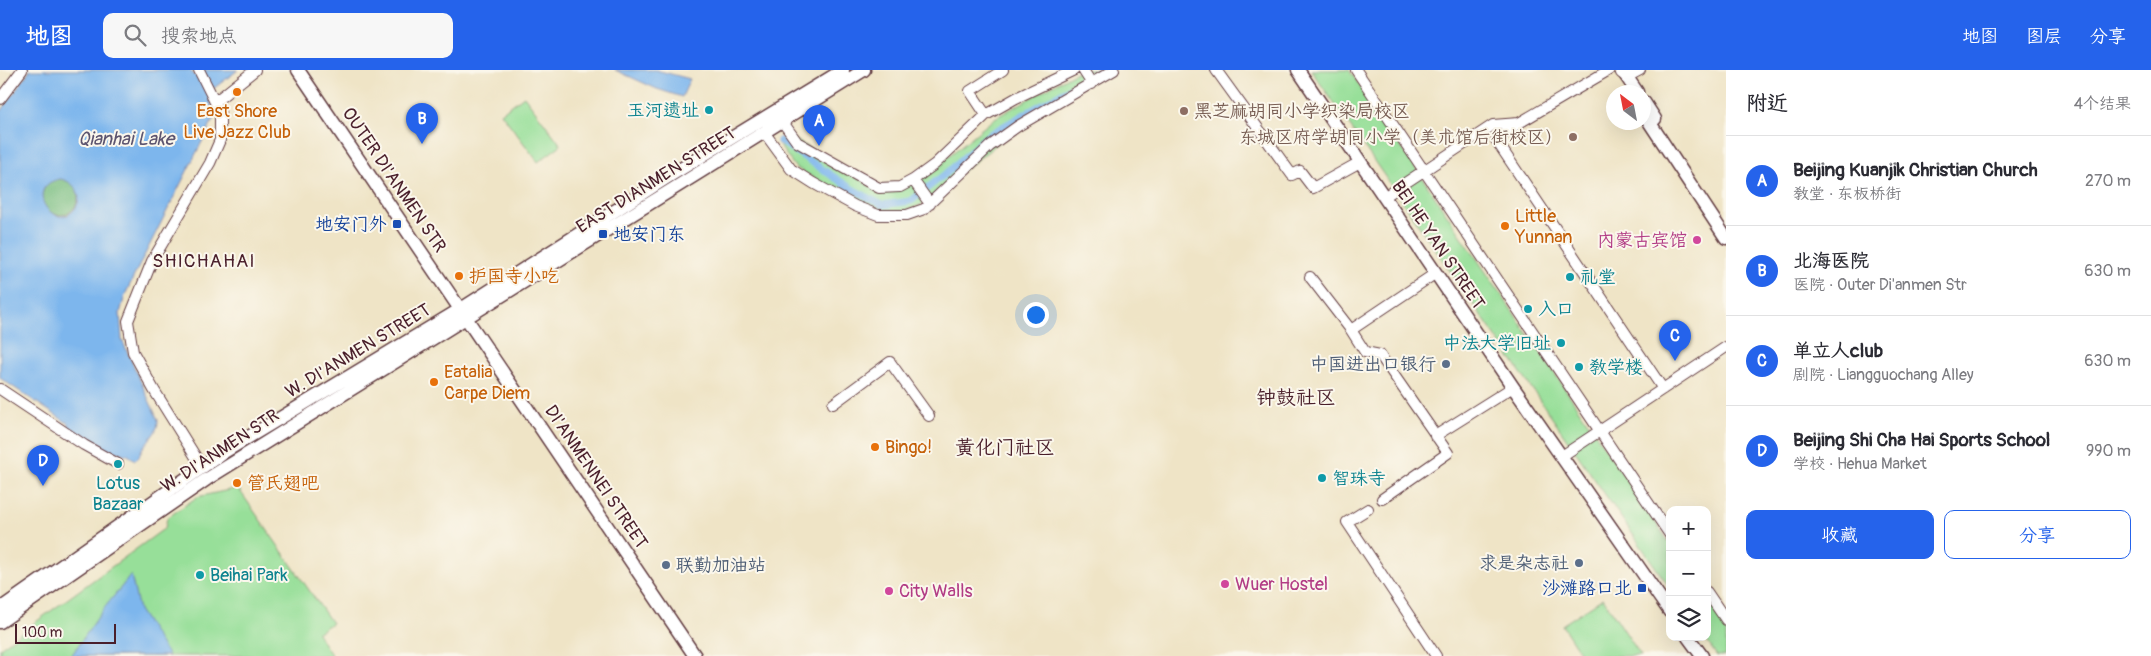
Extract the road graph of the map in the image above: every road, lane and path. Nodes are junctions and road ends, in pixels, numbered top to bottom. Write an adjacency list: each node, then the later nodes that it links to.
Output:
1 (22, 70): 21 (street)
2 (199, 70): 22 (street)
3 (255, 70): 22 (street)
4 (298, 70): 38 (main road, OUTER DI'ANMEN STR)
5 (843, 70): 38 (main road)
6 (864, 70): 25 (main road, EAST DIANMEN STREET)
7 (1003, 70): 24 (street)
8 (1074, 70): 24 (street)
9 (1083, 70): 18 (street)
10 (1114, 70): 18 (street)
11 (1216, 70): 29 (street)
12 (1298, 70): 29 (main road, BEI HE YAN STREET)
13 (1356, 70): 30 (street)
14 (1609, 70): 26 (street)
15 (1615, 70): 17 (street); 19 (main road)
16 (1640, 70): 17 (street)
17 (1625, 74): 20 (main road)
18 (1092, 84): 33 (street)
19 (1625, 85)
20 (1632, 85)
21 (0, 100)
22 (216, 101): 50 (street)
23 (1651, 112): 34 (main road)
24 (986, 116): 31 (street)
25 (782, 121): 28 (main road, EAST DIANMEN STREET); 31 (street)
26 (1518, 123): 30 (street); 43 (street)
27 (1651, 125): 35 (main road)
28 (764, 132): 33 (street); 38 (main road, EAST DIANMEN STREET)
29 (1360, 162): 32 (main road, BEI HE YAN STREET)
30 (1424, 170): 32 (street); 46 (street)
31 (913, 180): 33 (street)
32 (1384, 197): 36 (main road, BEI HE YAN STREET)
33 (930, 204)
34 (1726, 224)
35 (1726, 238)
36 (1436, 273): 39 (street); 41 (main road, BEI HE YAN STREET)
37 (1310, 277): 39 (street)
38 (463, 314): 50 (main road, W. DI'ANMEN STREET); 58 (main road, W. DI'ANMEN STR); 60 (main road, DI'ANMENNEI STREET)
39 (1351, 330): 47 (street)
40 (1726, 347): 43 (street)
41 (1513, 387): 47 (street); 48 (main road, BEI HE YAN STREET)
42 (0, 389): 49 (street)
43 (1663, 389): 46 (street)
44 (833, 404): 45 (street)
45 (929, 416)
46 (1600, 431): 48 (street); 53 (street)
47 (1435, 436): 51 (street)
48 (1562, 456): 55 (main road, BEI HE YAN STREET)
49 (118, 464)
50 (202, 467): 56 (main road, W. DI'ANMEN STREET)
51 (1382, 499)
52 (1368, 508): 61 (street)
53 (1666, 530)
54 (1710, 596): 57 (street)
55 (1666, 606)
56 (0, 609)
57 (1726, 620)
58 (0, 622)
59 (1691, 641): 62 (main road)
60 (695, 656)
61 (1436, 656)
62 (1702, 656)

